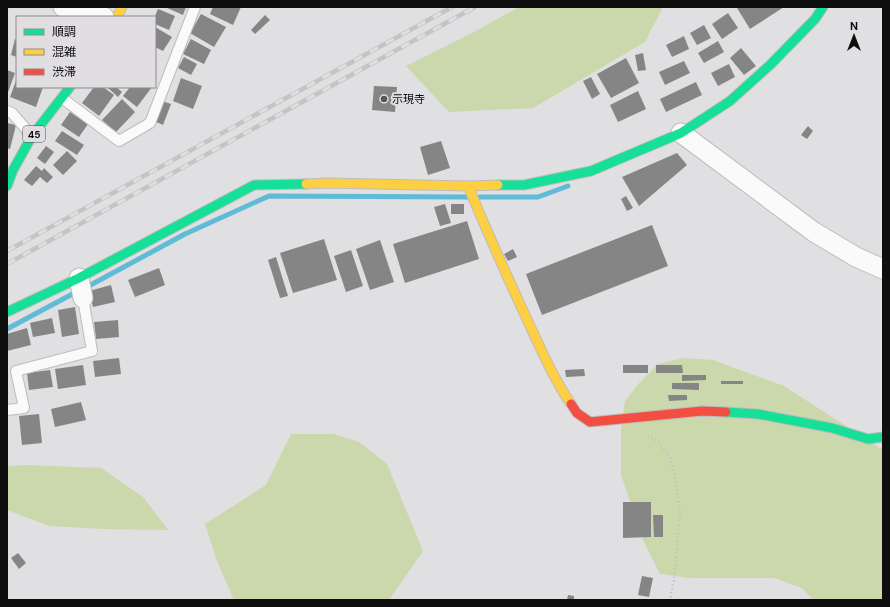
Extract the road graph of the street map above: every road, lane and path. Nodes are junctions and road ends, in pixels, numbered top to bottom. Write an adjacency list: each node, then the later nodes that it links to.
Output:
1 (63, 7): 5 (street)
2 (122, 7): 6 (street)
3 (195, 7): 8 (lane)
4 (823, 7): 10 (street)
5 (100, 16)
6 (118, 16)
7 (69, 88): 8 (street, 45)
8 (62, 98): 11 (street, 45)
9 (7, 111): 11 (lane)
10 (681, 133): 14 (street); 15 (street)
11 (32, 136): 12 (street, 45)
12 (10, 169): 13 (street, 45)
13 (7, 186)
14 (469, 188): 16 (street); 20 (street)
15 (883, 269)
16 (81, 287): 17 (street); 18 (lane)
17 (7, 312)
18 (7, 410)
19 (645, 434): 21 (path)
20 (883, 437)
21 (670, 600)

